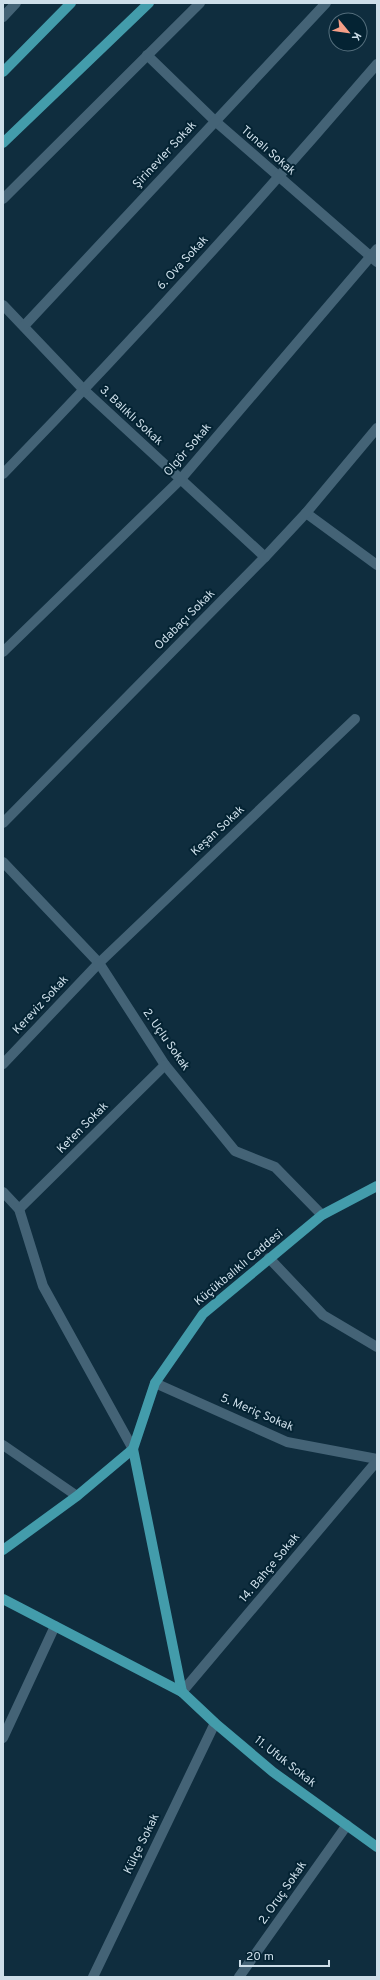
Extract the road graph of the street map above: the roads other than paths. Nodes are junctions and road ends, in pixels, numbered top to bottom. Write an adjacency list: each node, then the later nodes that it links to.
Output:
1 (16, 3): 6 (street)
2 (71, 3): 9 (main road)
3 (149, 3): 11 (main road)
4 (200, 3): 7 (street)
5 (326, 3): 10 (street, Şirinevler Sokak)
6 (3, 17)
7 (147, 55): 10 (street, Tunalı Sokak); 13 (street)
8 (377, 64): 12 (street, 6. Ova Sokak)
9 (3, 72)
10 (215, 121): 12 (street, Tunalı Sokak); 16 (street, Şirinevler Sokak)
11 (3, 143)
12 (280, 178): 14 (street, Tunalı Sokak); 17 (street, 6. Ova Sokak)
13 (3, 199)
14 (375, 256): 20 (street, Olgör Sokak)
15 (3, 305): 16 (street, 3. Balıklı Sokak)
16 (24, 326): 17 (street, 3. Balıklı Sokak)
17 (84, 390): 19 (street, 6. Ova Sokak); 20 (street, 3. Balıklı Sokak)
18 (377, 428): 21 (street, Odabaçı Sokak)
19 (3, 474)
20 (180, 480): 22 (street, 3. Balıklı Sokak); 24 (street, Olgör Sokak)
21 (306, 513): 22 (street, Odabaçı Sokak); 23 (street)
22 (264, 558): 26 (street, Odabaçı Sokak)
23 (377, 565)
24 (3, 652)
25 (355, 719): 28 (street, Keşan Sokak)
26 (3, 823)
27 (3, 862): 28 (street, 2. Uçlu Sokak)
28 (99, 963): 29 (street, Kereviz Sokak); 30 (street, 2. Uçlu Sokak)
29 (3, 1064)
30 (165, 1065): 33 (street, Keten Sokak); 34 (street, 2. Uçlu Sokak)
31 (377, 1186): 34 (main road, Küçükbalıklı Caddesi)
32 (3, 1192): 33 (street)
33 (19, 1209): 39 (street)
34 (322, 1215): 35 (main road, Küçükbalıklı Caddesi)
35 (269, 1258): 36 (street); 37 (main road, Küçükbalıklı Caddesi)
36 (377, 1347)
37 (155, 1383): 39 (main road, Küçükbalıklı Caddesi); 40 (street, 5. Meriç Sokak)
38 (3, 1445): 41 (street)
39 (133, 1449): 41 (main road); 45 (main road)
40 (377, 1460): 45 (street, 14. Bahçe Sokak)
41 (76, 1496): 42 (main road)
42 (3, 1550)
43 (3, 1599): 44 (main road, 11. Ufuk Sokak)
44 (55, 1626): 45 (main road, 11. Ufuk Sokak); 47 (street)
45 (182, 1692): 46 (main road, 11. Ufuk Sokak)
46 (215, 1723): 48 (main road, 11. Ufuk Sokak); 50 (street, Külçe Sokak)
47 (3, 1738)
48 (347, 1825): 49 (main road, 11. Ufuk Sokak); 51 (street, 2. Oruç Sokak)
49 (377, 1847)
50 (93, 1977)
51 (239, 1977)

